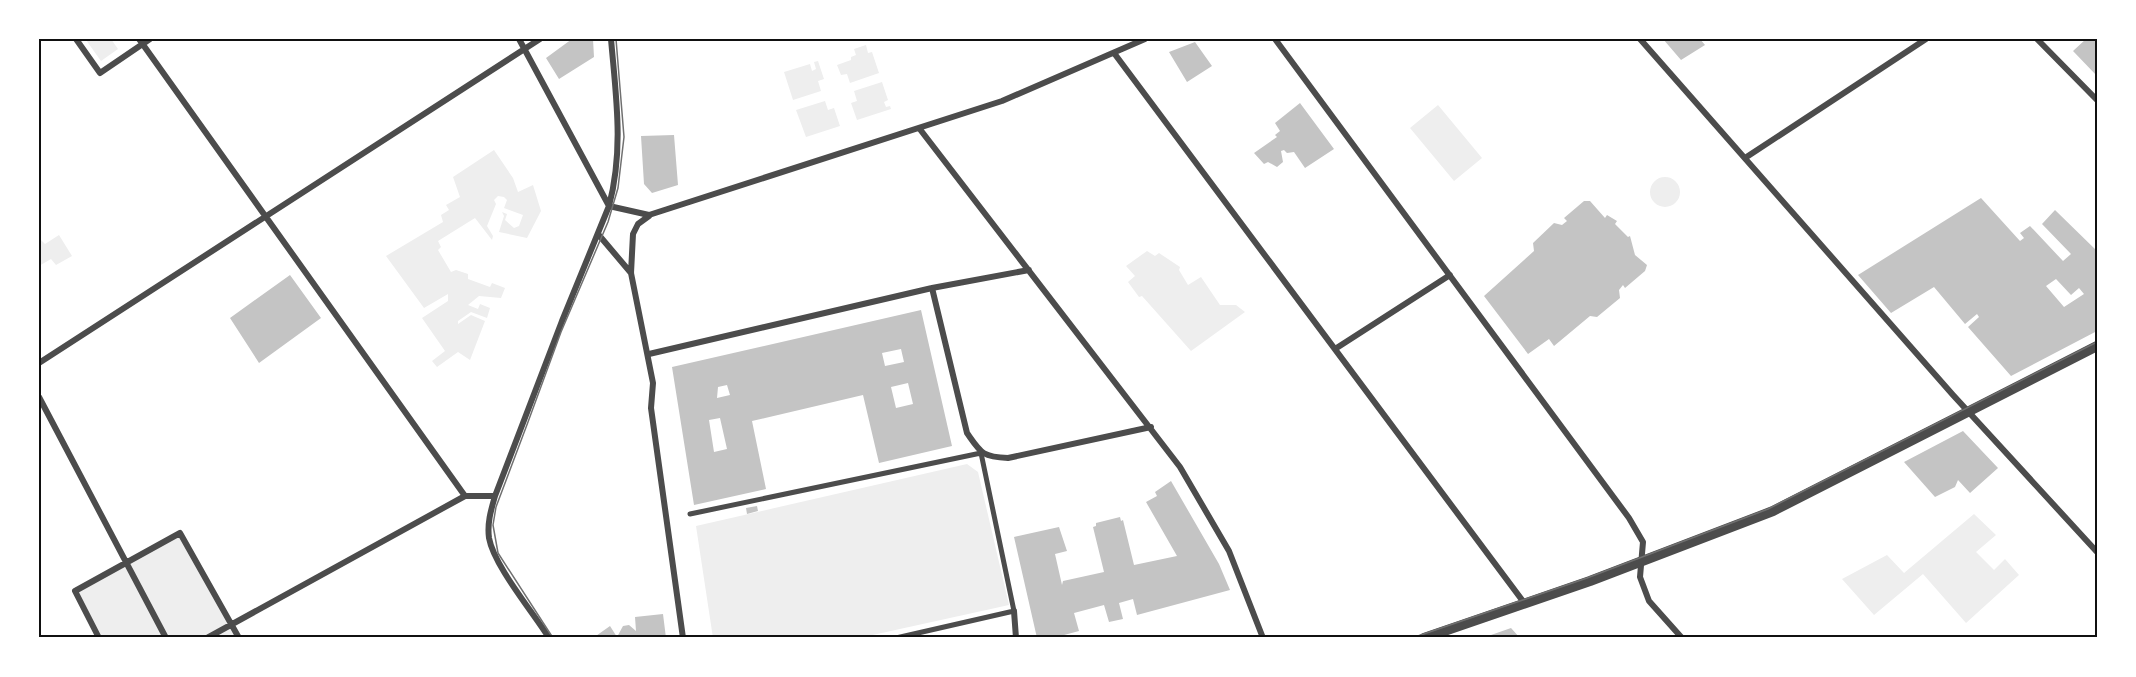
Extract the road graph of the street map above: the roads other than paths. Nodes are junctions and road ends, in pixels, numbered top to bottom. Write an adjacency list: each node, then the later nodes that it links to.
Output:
1 (76, 39): 11 (street)
2 (150, 39): 11 (street)
3 (519, 39): 12 (street)
4 (540, 39): 12 (street)
5 (611, 39): 17 (street)
6 (1145, 39): 13 (street)
7 (1275, 39): 23 (street)
8 (1640, 39): 16 (street)
9 (1926, 39): 16 (street)
10 (2037, 39): 14 (street)
11 (140, 42): 18 (street)
12 (525, 50): 17 (street); 18 (street)
13 (1114, 53): 15 (street); 26 (street)
14 (2097, 100)
15 (919, 128): 19 (street); 21 (street)
16 (1745, 158): 30 (street)
17 (609, 206): 19 (street); 20 (street)
18 (265, 215): 28 (street); 33 (street)
19 (649, 215): 22 (street)
20 (598, 234): 22 (street); 34 (street)
21 (1029, 270): 24 (street); 31 (street)
22 (632, 273): 27 (street)
23 (1450, 275): 26 (street); 37 (street)
24 (932, 288): 27 (street); 32 (street)
25 (2097, 346): 30 (street)
26 (1335, 349): 39 (street)
27 (649, 354): 47 (street)
28 (39, 363)
29 (39, 397): 38 (street)
30 (1969, 412): 36 (street); 37 (street)
31 (1151, 427): 32 (street); 50 (street)
32 (981, 453): 35 (street); 40 (street)
33 (465, 496): 34 (street); 41 (street)
34 (495, 496): 46 (street)
35 (690, 514)
36 (2097, 552)
37 (1641, 561): 39 (street); 52 (street)
38 (127, 562): 41 (street); 42 (street); 43 (street)
39 (1525, 604): 51 (street)
40 (1014, 611): 48 (street); 49 (street)
41 (231, 624): 44 (street); 45 (street)
42 (99, 638)
43 (166, 638)
44 (207, 638)
45 (238, 638)
46 (549, 638)
47 (683, 638)
48 (896, 638)
49 (1016, 638)
50 (1263, 638)
51 (1424, 638)
52 (1682, 638)

